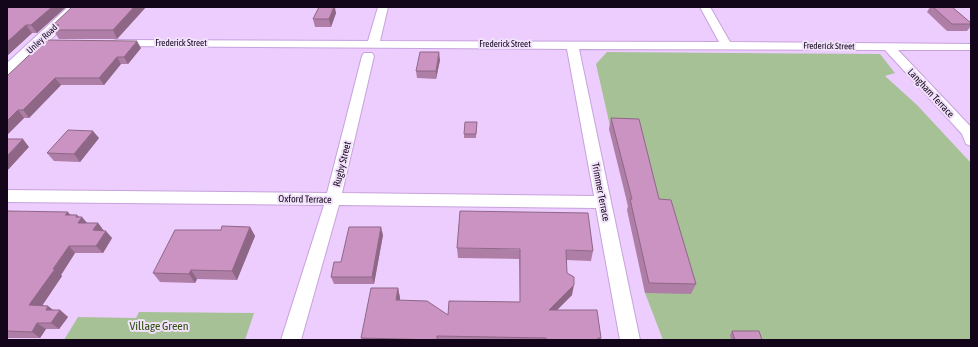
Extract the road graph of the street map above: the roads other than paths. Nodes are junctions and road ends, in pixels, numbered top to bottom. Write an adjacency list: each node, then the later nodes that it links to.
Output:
1 (77, 7): 10 (main road, Unley Road)
2 (384, 7): 9 (street, Rugby Street)
3 (705, 7): 6 (street)
4 (102, 43): 9 (street, Frederick Street)
5 (572, 45): 6 (street, Frederick Street); 9 (street, Frederick Street); 14 (street, Trimmer Terrace)
6 (726, 45): 7 (street, Frederick Street)
7 (888, 46): 8 (street, Frederick Street); 11 (street, Langham Terrace)
8 (971, 47)
9 (371, 50): 13 (street, Rugby Street)
10 (7, 72)
11 (971, 142)
12 (7, 196): 13 (street, Oxford Terrace)
13 (333, 200): 14 (street, Oxford Terrace); 15 (street, Rugby Street)
14 (603, 202): 16 (street, Trimmer Terrace)
15 (291, 340)
16 (630, 340)

